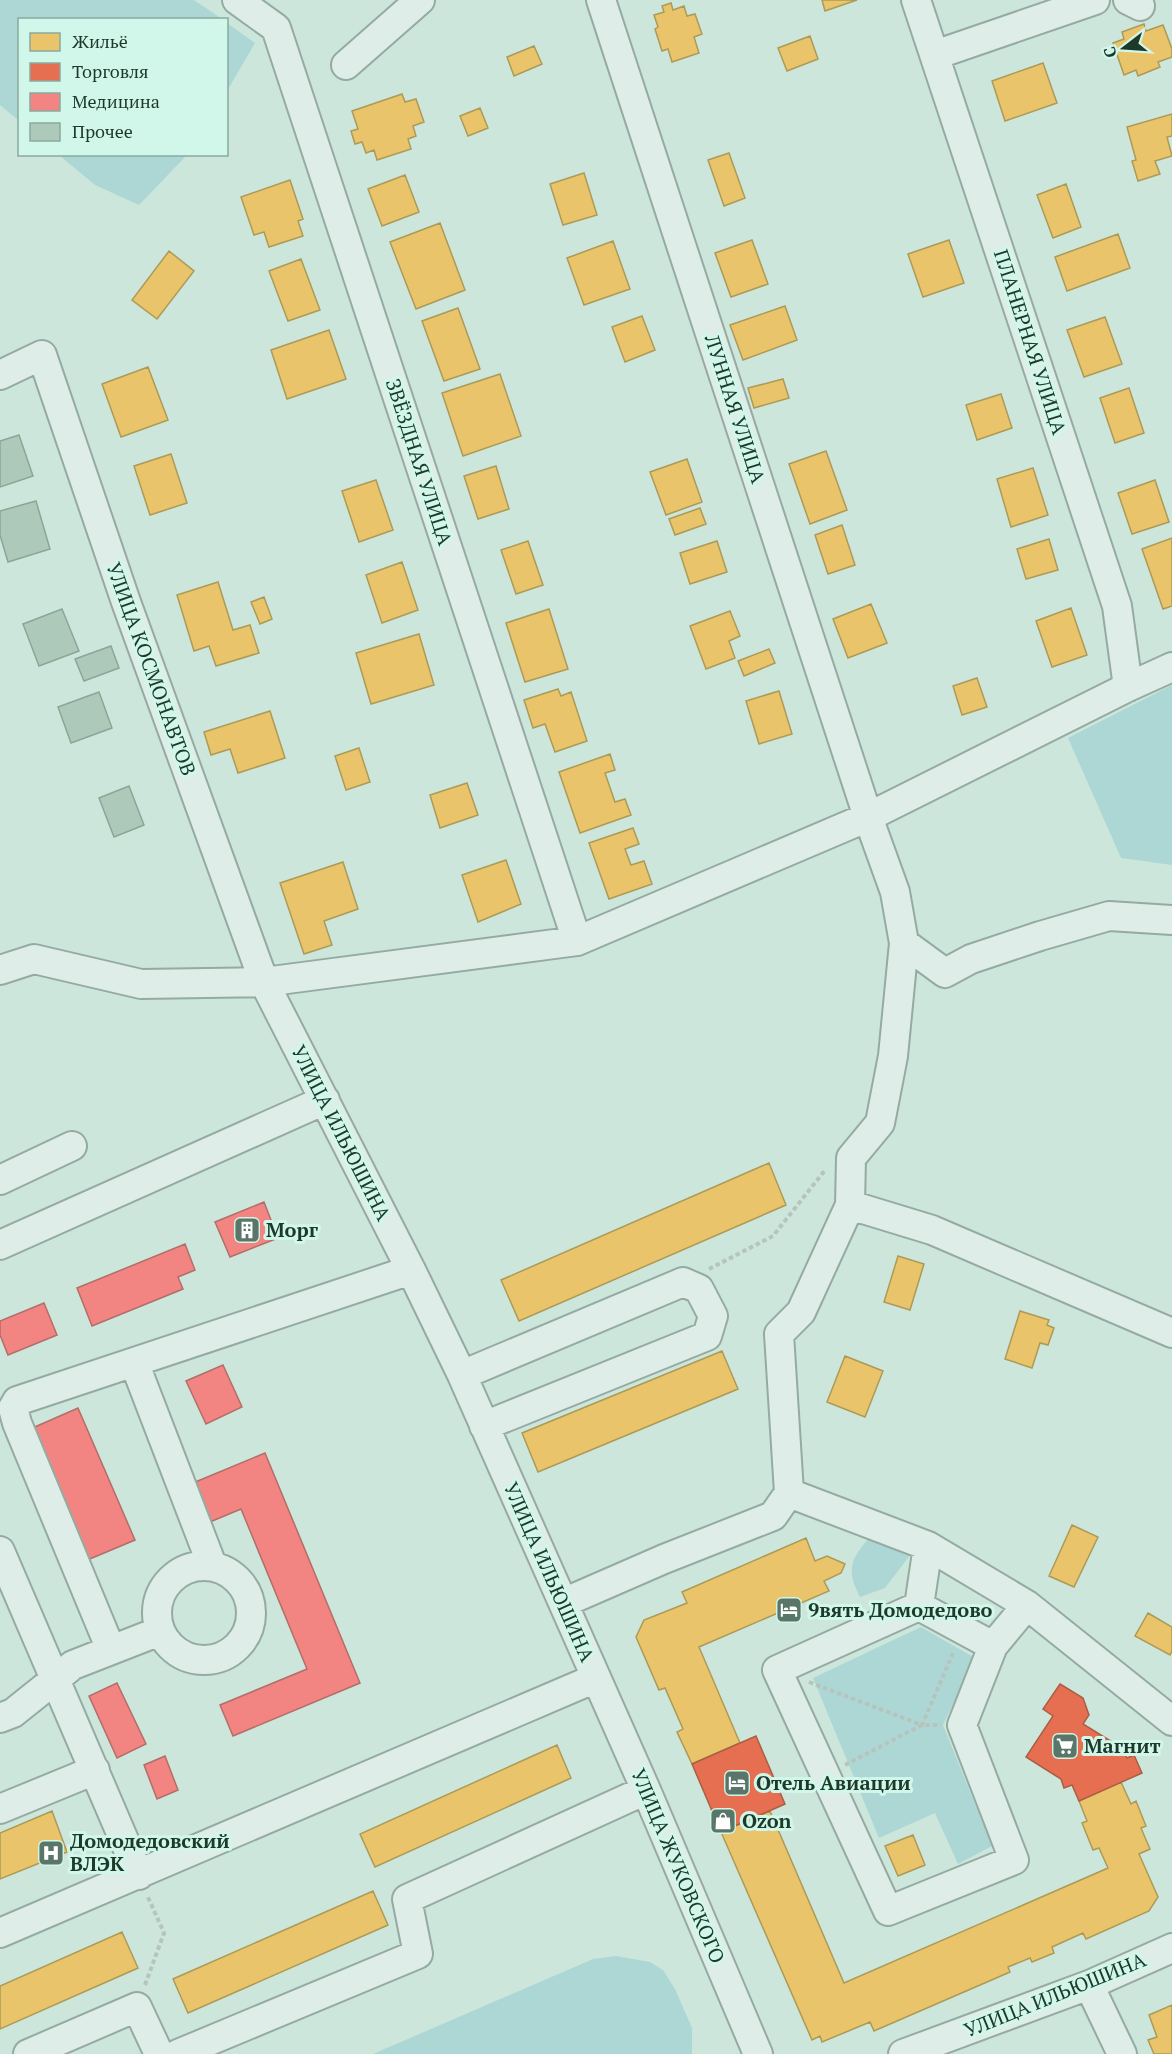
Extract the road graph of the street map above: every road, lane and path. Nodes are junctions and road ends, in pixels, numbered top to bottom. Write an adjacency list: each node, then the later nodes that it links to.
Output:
1 (237, 0): 13 (street, ЗВЁЗДНАЯ УЛИЦА)
2 (420, 0): 7 (street)
3 (601, 0): 11 (street, ЛУННАЯ УЛИЦА)
4 (916, 0): 6 (street, ПЛАНЕРНАЯ УЛИЦА)
5 (1095, 0): 6 (street)
6 (935, 55): 10 (street, ПЛАНЕРНАЯ УЛИЦА)
7 (346, 65)
8 (0, 375): 16 (street, УЛИЦА КОСМОНАВТОВ)
9 (1172, 667): 10 (street)
10 (1128, 687): 11 (street)
11 (868, 817): 13 (street); 14 (street, ЛУННАЯ УЛИЦА)
12 (1172, 920): 14 (street)
13 (577, 941): 16 (street)
14 (904, 943): 19 (street, ЛУННАЯ УЛИЦА)
15 (0, 970): 16 (street)
16 (264, 981): 17 (street, УЛИЦА ИЛЬЮШИНА)
17 (325, 1100): 22 (street); 23 (street, УЛИЦА ИЛЬЮШИНА)
18 (72, 1146): 20 (street)
19 (851, 1158): 21 (street); 24 (path)
20 (0, 1180)
21 (850, 1205): 25 (street); 29 (street)
22 (0, 1245)
23 (411, 1270): 26 (street); 27 (street, УЛИЦА ИЛЬЮШИНА)
24 (683, 1282): 27 (street); 28 (street)
25 (1172, 1333)
26 (134, 1362): 32 (street); 39 (street)
27 (462, 1375): 28 (street, УЛИЦА ИЛЬЮШИНА)
28 (484, 1426): 33 (street, УЛИЦА ИЛЬЮШИНА)
29 (789, 1493): 30 (street); 33 (street)
30 (928, 1546): 34 (street); 35 (street)
31 (0, 1551): 42 (street)
32 (212, 1565): 37 (street); 37 (street)
33 (563, 1603): 41 (street, УЛИЦА ИЛЬЮШИНА)
34 (1027, 1605): 38 (street); 44 (street)
35 (919, 1606): 36 (street); 40 (street)
36 (963, 1630): 38 (street); 45 (path)
37 (160, 1631): 39 (street)
38 (993, 1646): 46 (street)
39 (111, 1650): 42 (street)
40 (777, 1670): 45 (path); 48 (street)
41 (596, 1678): 49 (street, УЛИЦА ЖУКОВСКОГО); 51 (street, УЛИЦА ИЛЬЮШИНА)
42 (54, 1679): 43 (street); 47 (street)
43 (0, 1718)
44 (1172, 1721)
45 (922, 1725): 46 (path); 48 (path)
46 (962, 1725): 48 (street)
47 (95, 1770): 50 (street); 51 (street)
48 (825, 1775)
49 (646, 1790): 58 (street); 59 (street, УЛИЦА ЖУКОВСКОГО)
50 (0, 1809)
51 (139, 1875): 52 (street, УЛИЦА ИЛЬЮШИНА); 55 (path)
52 (0, 1933)
53 (1172, 1948): 54 (street, УЛИЦА ИЛЬЮШИНА)
54 (1089, 1985): 60 (street, УЛИЦА ИЛЬЮШИНА); 61 (street)
55 (137, 2007): 56 (street); 57 (street)
56 (28, 2054)
57 (159, 2054)
58 (178, 2054)
59 (758, 2054)
60 (903, 2054)
61 (1122, 2054)

